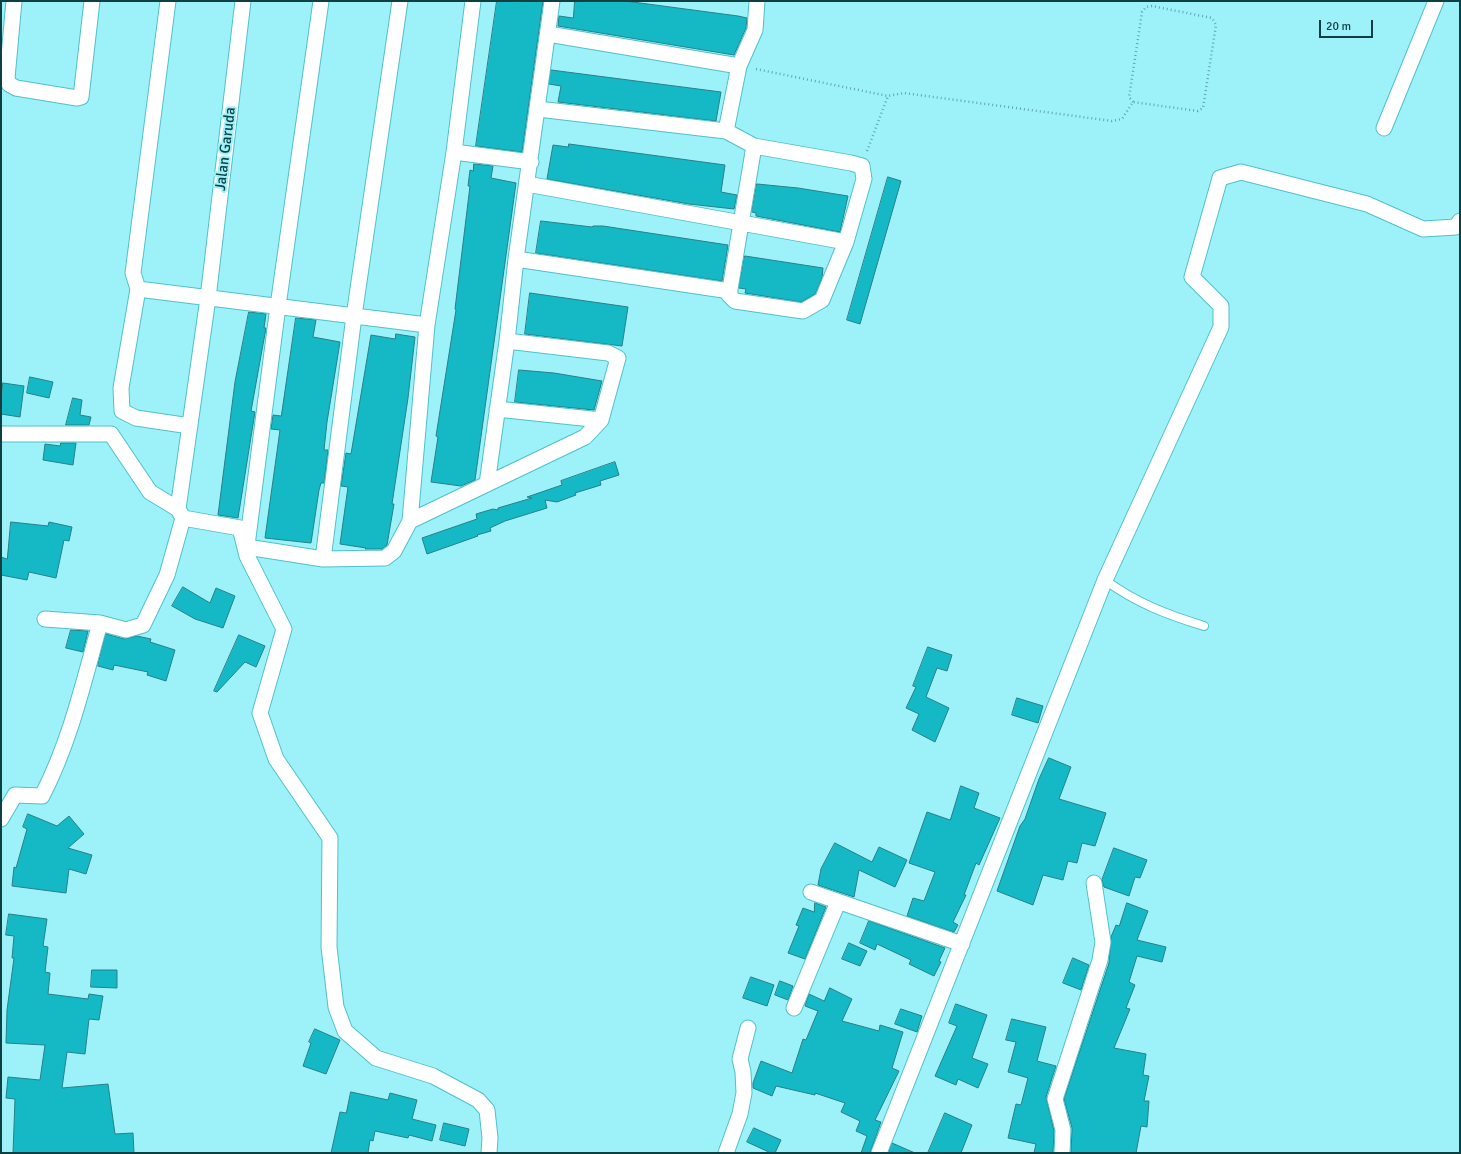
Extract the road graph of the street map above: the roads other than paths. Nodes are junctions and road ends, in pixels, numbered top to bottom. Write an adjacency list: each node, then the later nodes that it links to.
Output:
1 (14, 1): 2 (street)
2 (92, 1)
3 (168, 1): 24 (street)
4 (243, 1): 26 (street, Jalan Garuda)
5 (321, 1): 27 (street)
6 (400, 1): 28 (street)
7 (473, 1): 17 (street)
8 (552, 1): 11 (street)
9 (757, 1): 12 (street)
10 (1436, 1): 14 (street)
11 (548, 34): 12 (street); 13 (street)
12 (739, 66): 15 (street)
13 (538, 109): 15 (street); 18 (street)
14 (1384, 128)
15 (726, 131): 16 (street)
16 (754, 146): 21 (street); 22 (street)
17 (454, 152): 18 (street); 29 (street)
18 (531, 162): 19 (street)
19 (527, 184): 21 (street); 23 (street)
20 (1460, 221): 40 (street)
21 (742, 222): 22 (street); 25 (street)
22 (846, 242): 25 (street)
23 (516, 259): 25 (street); 30 (street)
24 (138, 289): 26 (street); 33 (street)
25 (730, 291)
26 (208, 298): 27 (street); 33 (street, Jalan Garuda)
27 (278, 306): 28 (street); 38 (street)
28 (354, 316): 29 (street); 39 (street)
29 (427, 326): 37 (street)
30 (507, 341): 31 (street); 32 (street)
31 (497, 409): 32 (street); 35 (street)
32 (601, 420): 35 (street)
33 (190, 426): 36 (street, Jalan Garuda)
34 (1, 434): 36 (street)
35 (487, 484): 37 (street)
36 (181, 513): 38 (street); 42 (street, Jalan Garuda)
37 (410, 521): 39 (street)
38 (247, 549): 39 (street); 51 (street)
39 (323, 559)
40 (1105, 580): 43 (lane); 48 (street)
41 (45, 619): 42 (street)
42 (100, 622): 44 (street)
43 (1204, 626)
44 (1, 819)
45 (1094, 883): 54 (street)
46 (811, 892): 47 (street)
47 (838, 902): 48 (street); 49 (street)
48 (962, 944): 53 (street)
49 (794, 1008)
50 (748, 1028): 52 (street)
51 (489, 1153)
52 (726, 1153)
53 (879, 1153)
54 (1062, 1153)

